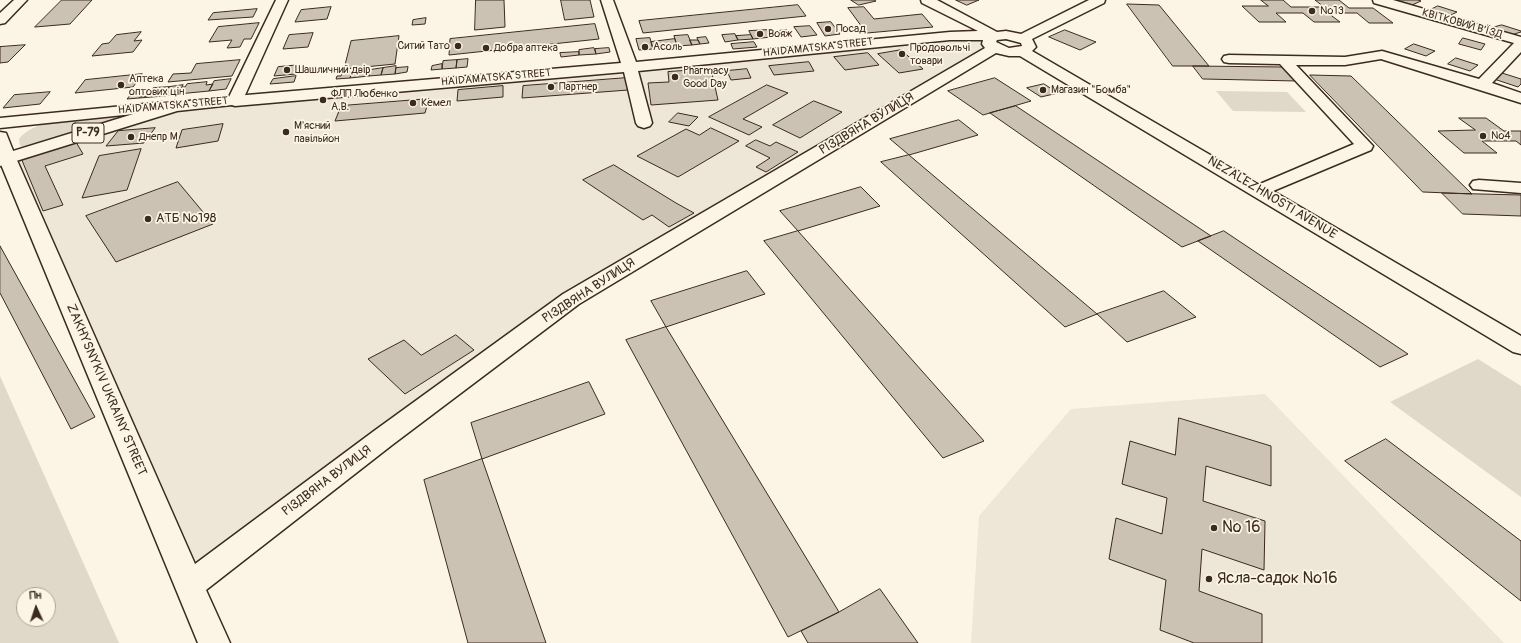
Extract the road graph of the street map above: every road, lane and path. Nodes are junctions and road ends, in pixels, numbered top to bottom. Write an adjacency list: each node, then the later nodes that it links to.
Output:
1 (21, 0): 7 (street)
2 (282, 0): 16 (street)
3 (607, 0): 13 (street)
4 (927, 0): 8 (street)
5 (1099, 0): 10 (street)
6 (1379, 0): 9 (street, КВІТКОВИЙ В’ЇЗД)
7 (0, 20)
8 (994, 40): 10 (street, HAIDAMATSKA STREET); 13 (street, HAIDAMATSKA STREET); 24 (street, РІЗДВЯНА ВУЛИЦЯ)
9 (1521, 42): 14 (street, КВІТКОВИЙ В’ЇЗД)
10 (1022, 45): 22 (street, NEZALEZHNOSTI AVENUE)
11 (1229, 59): 12 (street)
12 (1284, 60): 14 (street); 22 (street)
13 (630, 67): 16 (street, HAIDAMATSKA STREET); 18 (street)
14 (1482, 85): 15 (street)
15 (1521, 98)
16 (235, 100): 17 (street, HAIDAMATSKA STREET / Р-79)
17 (175, 106): 19 (street, Р-79); 19 (street, HAIDAMATSKA STREET)
18 (644, 123)
19 (2, 144): 24 (street, ZAKHYSNYKIV UKRAINY STREET)
20 (1479, 185): 21 (street)
21 (1521, 188)
22 (1259, 191): 23 (street, NEZALEZHNOSTI AVENUE)
23 (1521, 346)
24 (189, 586): 25 (street, ZAKHYSNYKIV UKRAINY STREET)
25 (214, 643)

